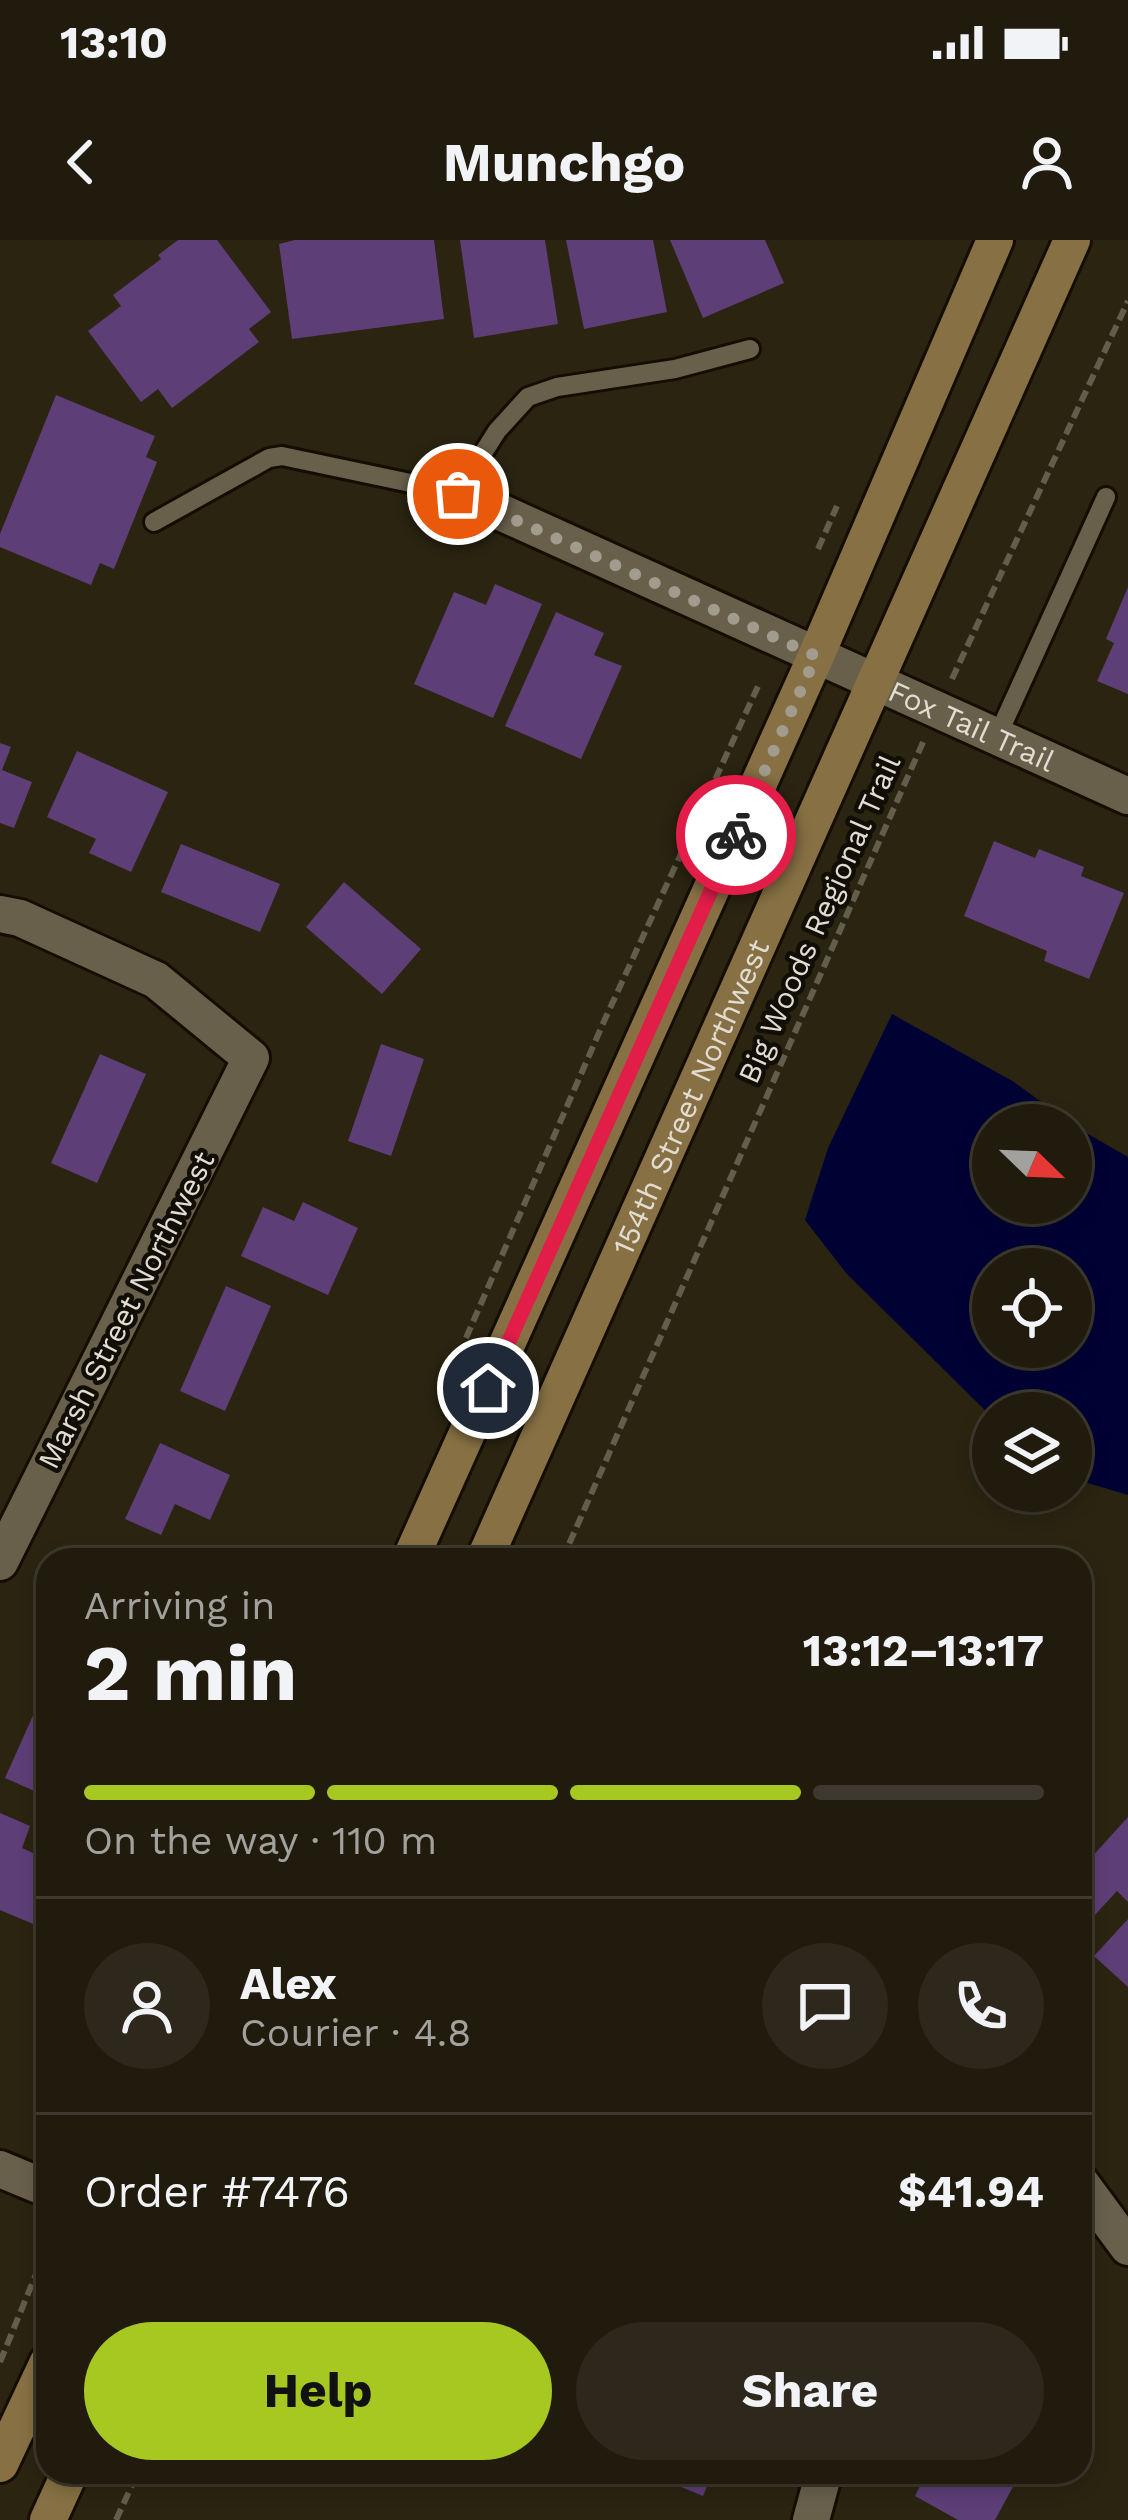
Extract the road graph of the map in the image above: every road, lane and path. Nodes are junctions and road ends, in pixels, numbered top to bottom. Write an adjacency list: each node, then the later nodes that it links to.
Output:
1 (995, 240): 11 (street)
2 (1072, 240): 12 (street, 154th Street Northwest)
3 (1128, 301): 13 (path, Big Woods Regional Trail)
4 (750, 349): 5 (lane)
5 (458, 494): 8 (lane); 10 (street, Fox Tail Trail)
6 (1106, 497): 14 (lane)
7 (839, 500): 9 (path)
8 (154, 522)
9 (813, 561)
10 (780, 640): 11 (street, Fox Tail Trail); 17 (path)
11 (816, 656): 12 (street, Fox Tail Trail); 18 (street)
12 (876, 683): 13 (street, Fox Tail Trail); 19 (street, 154th Street Northwest)
13 (937, 710): 14 (street, Fox Tail Trail); 20 (path, Big Woods Regional Trail)
14 (997, 737): 15 (street, Fox Tail Trail)
15 (1128, 796)
16 (0, 914): 21 (street, Marsh Street Northwest)
17 (465, 1339)
18 (415, 1548)
19 (489, 1548)
20 (567, 1548)
21 (0, 1560)
22 (0, 2169): 23 (street)
23 (36, 2184)
24 (1092, 2198): 25 (street)
25 (1128, 2247)
26 (36, 2275): 27 (path)
27 (0, 2362)
28 (36, 2388): 29 (street)
29 (0, 2464)
30 (64, 2484): 33 (street)
31 (132, 2484): 34 (path)
32 (821, 2484): 35 (street)
33 (48, 2520)
34 (116, 2520)
35 (812, 2520)

